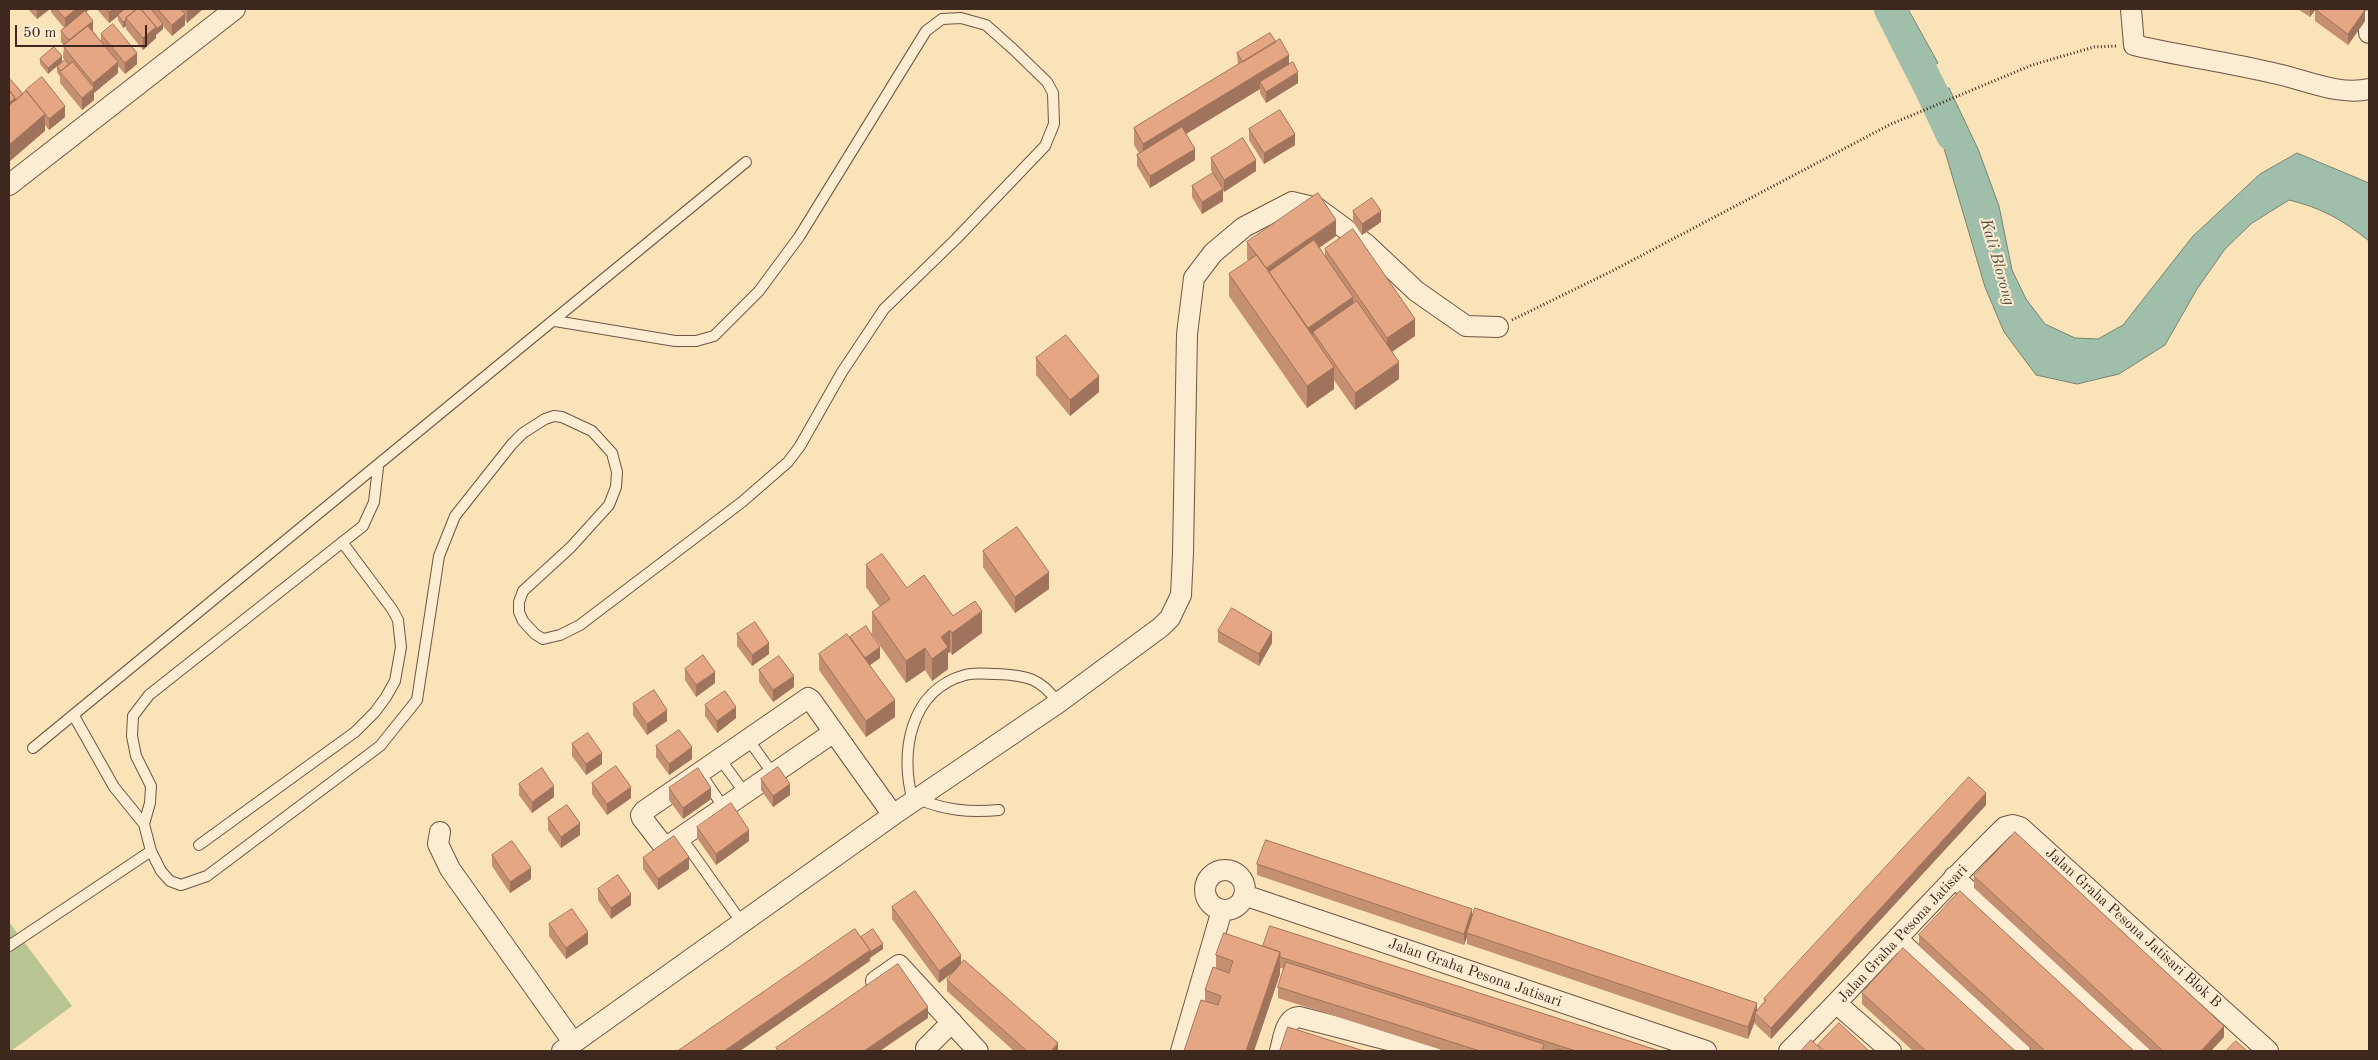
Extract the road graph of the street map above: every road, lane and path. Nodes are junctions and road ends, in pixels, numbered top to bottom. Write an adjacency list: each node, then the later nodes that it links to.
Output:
1 (235, 9): 8 (street)
2 (2131, 9): 5 (street)
3 (2369, 20): 4 (street)
4 (2369, 33)
5 (2134, 45): 6 (street); 10 (path)
6 (2369, 89)
7 (746, 162): 9 (lane)
8 (10, 181)
9 (555, 321): 11 (lane); 31 (lane)
10 (1498, 327): 13 (street)
11 (378, 467): 12 (lane); 14 (lane)
12 (342, 542): 26 (lane); 30 (lane)
13 (1058, 704): 22 (street); 22 (lane)
14 (74, 716): 17 (lane); 26 (lane)
15 (834, 732): 16 (street); 20 (street); 25 (street)
16 (748, 739): 18 (street); 20 (lane)
17 (33, 748)
18 (720, 758): 19 (street); 21 (lane)
19 (700, 772): 23 (lane); 29 (street)
20 (773, 774): 21 (street)
21 (745, 793): 23 (street)
22 (915, 800): 24 (lane); 25 (street)
23 (724, 808): 29 (street)
24 (999, 810)
25 (893, 815): 35 (street)
26 (144, 824): 31 (lane)
27 (2020, 827): 32 (street, Jalan Graha Pesona Jatisari); 52 (street, Jalan Graha Pesona Jatisari Blok B)
28 (440, 832): 41 (street)
29 (681, 837): 35 (lane)
30 (199, 845)
31 (151, 851): 37 (lane)
32 (1954, 877): 36 (street, Jalan Graha Pesona Jatisari); 51 (street)
33 (1244, 896): 34 (street); 34 (street); 47 (street, Jalan Graha Pesona Jatisari)
34 (1222, 910): 44 (street)
35 (742, 923): 41 (street)
36 (1897, 939): 39 (street, Jalan Graha Pesona Jatisari); 50 (street)
37 (9, 946)
38 (860, 992): 40 (street)
39 (1837, 1004): 48 (street, Jalan Graha Pesona Jatisari); 49 (street)
40 (952, 1022): 42 (street); 43 (street)
41 (568, 1047)
42 (927, 1050)
43 (978, 1051)
44 (1181, 1051)
45 (1280, 1051): 46 (street)
46 (1431, 1051)
47 (1706, 1051)
48 (1789, 1051)
49 (1890, 1051)
50 (2020, 1051)
51 (2141, 1051)
52 (2268, 1051)

